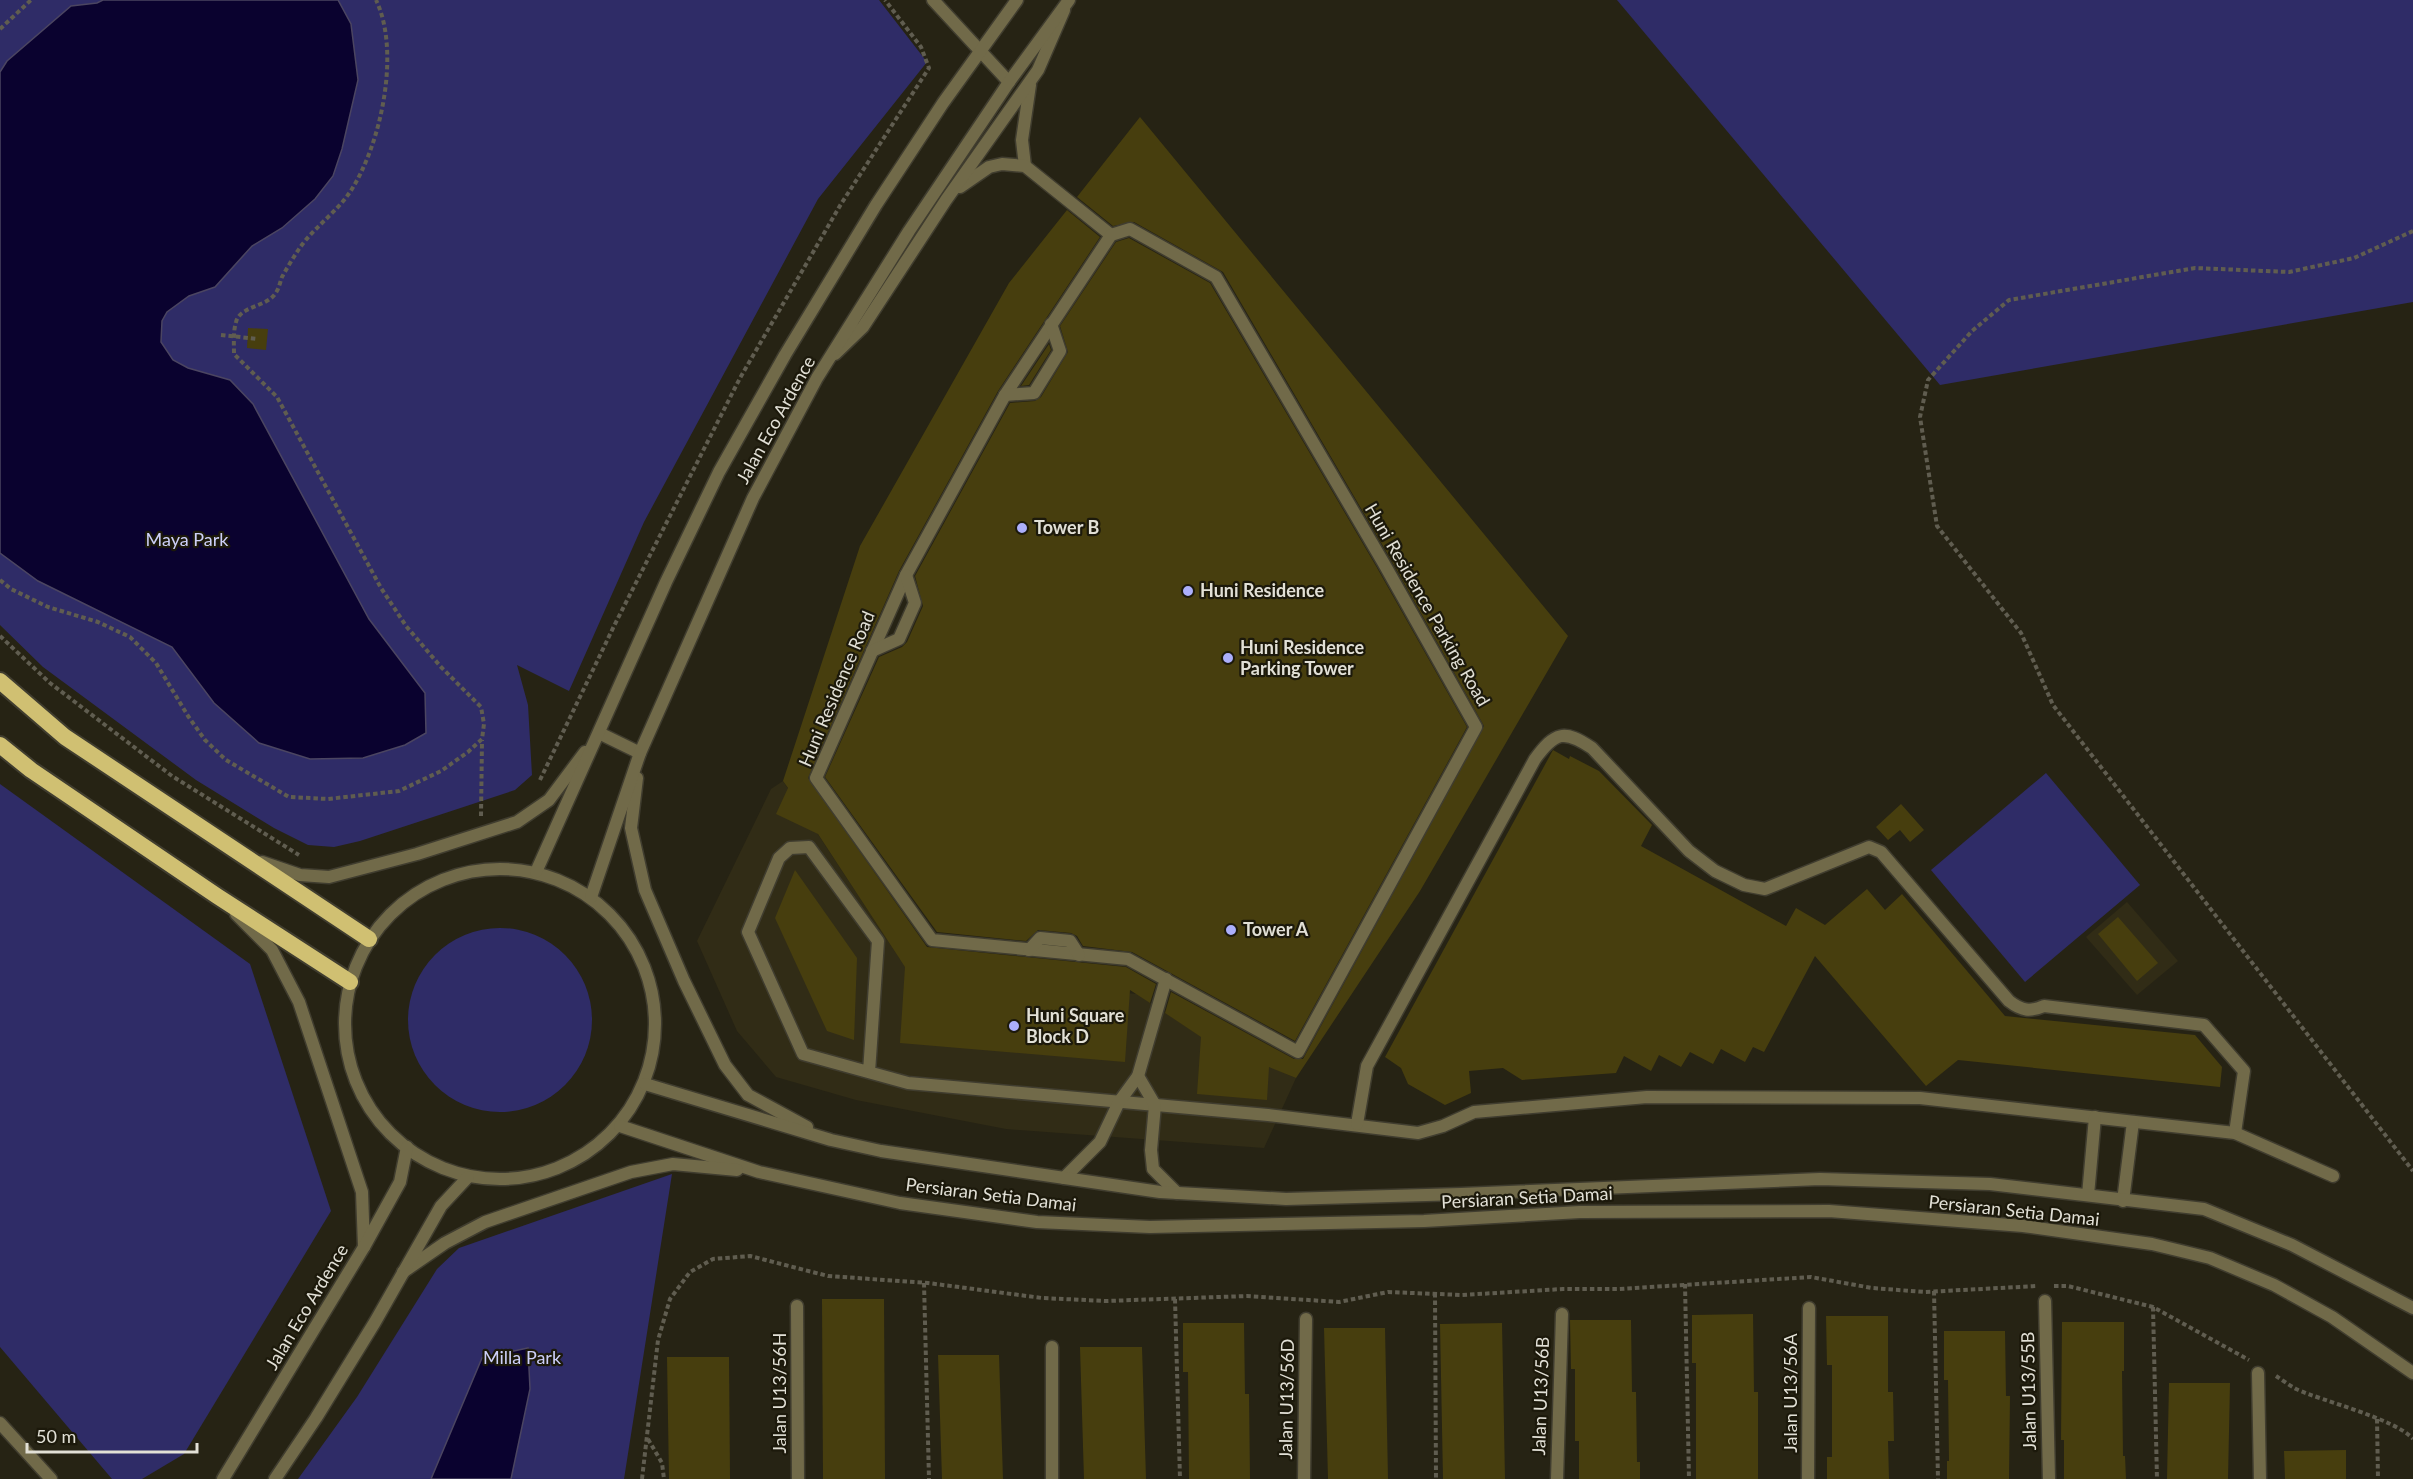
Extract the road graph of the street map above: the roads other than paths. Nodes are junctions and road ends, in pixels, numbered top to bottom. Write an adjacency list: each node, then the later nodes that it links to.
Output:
1 (933, 0): 4 (street)
2 (1017, 0): 4 (street, Jalan Eco Ardence)
3 (1068, 2): 5 (street); 6 (street, Jalan Eco Ardence)
4 (979, 52): 6 (street); 16 (street, Jalan Eco Ardence)
5 (1031, 80): 7 (street); 8 (street)
6 (1009, 82): 11 (street, Jalan Eco Ardence)
7 (1025, 166): 8 (street); 9 (street)
8 (946, 200): 11 (street)
9 (1111, 236): 10 (street, Huni Residence Road); 24 (street, Huni Residence Parking Road)
10 (1051, 324): 12 (street, Huni Residence Road); 12 (street)
11 (828, 360): 18 (street, Jalan Eco Ardence)
12 (1005, 395): 13 (street, Huni Residence Road)
13 (906, 575): 14 (street, Huni Residence Road); 14 (street)
14 (872, 651): 24 (street, Huni Residence Road)
15 (0, 681): 19 (highway)
16 (599, 734): 18 (street); 19 (street); 20 (street, Jalan Eco Ardence)
17 (0, 745): 21 (highway)
18 (640, 753): 22 (street, Jalan Eco Ardence); 36 (street)
19 (241, 855): 23 (highway)
20 (536, 872): 22 (street); 23 (street)
21 (217, 896): 25 (highway); 45 (street)
22 (591, 897): 28 (street)
23 (369, 939): 25 (street)
24 (1166, 979): 27 (street)
25 (350, 981): 37 (street)
26 (869, 1072): 26 (street); 29 (street)
27 (1138, 1076): 29 (street); 30 (street)
28 (645, 1084): 34 (street); 36 (street, Persiaran Setia Damai)
29 (1119, 1102): 30 (street); 41 (street)
30 (1155, 1105): 33 (street); 42 (street)
31 (2095, 1117): 32 (street); 33 (street); 43 (street)
32 (2133, 1122): 35 (street); 44 (street)
33 (1357, 1124): 35 (street)
34 (620, 1126): 38 (street, Persiaran Setia Damai); 40 (street)
35 (2235, 1133): 39 (street)
36 (831, 1140): 41 (street, Persiaran Setia Damai)
37 (408, 1148): 40 (street); 45 (street, Jalan Eco Ardence)
38 (759, 1172): 46 (street); 55 (street, Persiaran Setia Damai)
39 (2333, 1176)
40 (468, 1177): 46 (street)
41 (1064, 1178): 42 (street, Persiaran Setia Damai)
42 (1177, 1193): 43 (street, Persiaran Setia Damai)
43 (2088, 1195): 44 (street, Persiaran Setia Damai)
44 (2123, 1201): 50 (street, Persiaran Setia Damai)
45 (364, 1247): 58 (street, Jalan Eco Ardence)
46 (403, 1272): 59 (street)
47 (2044, 1301): 65 (street, Jalan U13/55B)
48 (797, 1306): 60 (street, Jalan U13/56H)
49 (1809, 1308): 64 (street, Jalan U13/56A)
50 (2413, 1308)
51 (1562, 1314): 63 (street, Jalan U13/56B)
52 (1306, 1318): 62 (street, Jalan U13/56D)
53 (1052, 1347): 61 (street)
54 (2263, 1372): 66 (street)
55 (2413, 1373)
56 (0, 1423): 57 (street)
57 (51, 1479)
58 (224, 1479)
59 (276, 1479)
60 (798, 1479)
61 (1052, 1479)
62 (1304, 1479)
63 (1557, 1479)
64 (1808, 1479)
65 (2049, 1479)
66 (2260, 1479)

